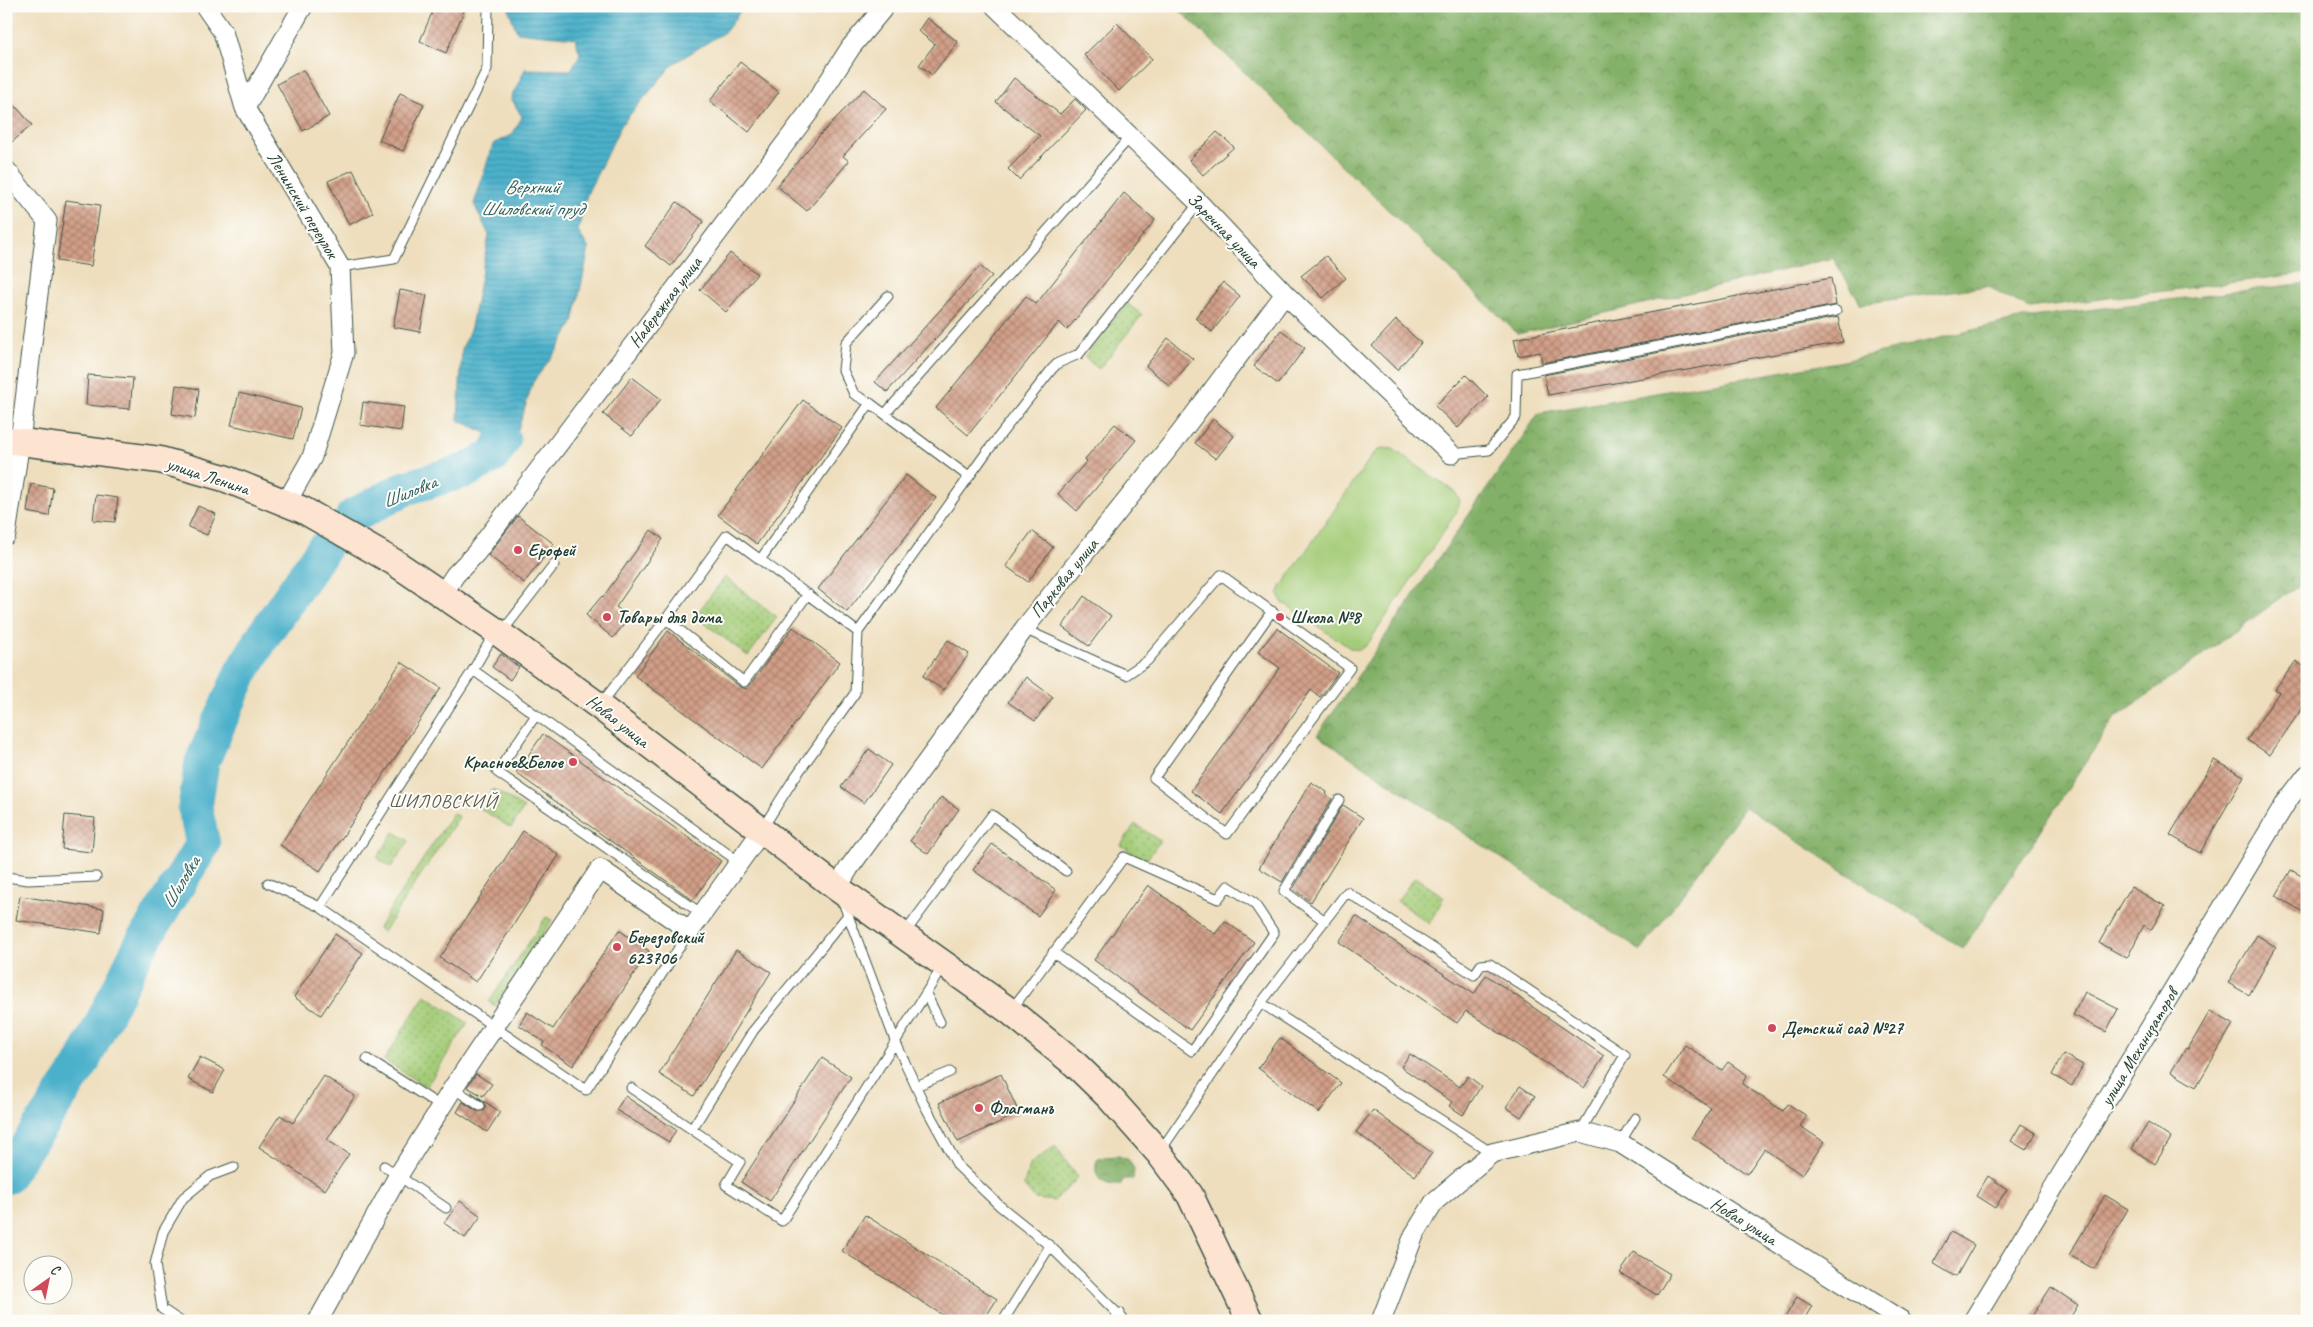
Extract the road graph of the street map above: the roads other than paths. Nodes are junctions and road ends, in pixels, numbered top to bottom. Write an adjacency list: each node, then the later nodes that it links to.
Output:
1 (205, 6): 6 (street, Ленинский переулок)
2 (303, 6): 6 (street)
3 (488, 6): 10 (lane)
4 (885, 6): 25 (street, Набережная улица)
5 (996, 6): 7 (street, Заречная улица)
6 (245, 108): 10 (street, Ленинский переулок)
7 (1131, 136): 9 (street, Заречная улица); 15 (lane)
8 (6, 170): 16 (street)
9 (1200, 203): 11 (street, Заречная улица); 18 (lane)
10 (340, 267): 19 (street, Ленинский переулок)
11 (1286, 294): 17 (street, Заречная улица); 28 (street, Парковая улица)
12 (888, 296): 14 (lane)
13 (1836, 311): 17 (lane)
14 (870, 404): 15 (lane); 21 (lane)
15 (885, 414): 18 (lane)
16 (13, 440): 19 (street, улица Ленина); 20 (street)
17 (1451, 454)
18 (969, 477): 30 (lane)
19 (295, 507): 22 (street, улица Ленина)
20 (6, 535)
21 (760, 560): 24 (lane); 27 (lane)
22 (394, 562): 25 (street, Новая улица)
23 (554, 565): 29 (lane)
24 (808, 594): 27 (lane); 30 (lane)
25 (442, 595): 29 (street, Новая улица)
26 (1272, 611): 26 (lane); 28 (lane)
27 (666, 619): 32 (lane)
28 (1024, 629): 41 (street, Парковая улица)
29 (498, 632): 31 (lane); 32 (street, Новая улица)
30 (858, 632): 36 (lane)
31 (473, 670): 33 (lane); 43 (lane)
32 (599, 706): 36 (street, Новая улица)
33 (536, 715): 37 (lane); 44 (lane)
34 (2307, 775): 82 (street, улица Механизаторов)
35 (1339, 800): 46 (lane)
36 (761, 832): 37 (street); 41 (street, Новая улица)
37 (739, 862): 44 (street)
38 (1066, 871): 48 (lane)
39 (6, 877): 40 (lane)
40 (96, 877)
41 (843, 878): 45 (lane); 48 (street, Новая улица)
42 (268, 883): 43 (lane)
43 (320, 907): 55 (lane)
44 (702, 914): 47 (street)
45 (848, 914): 56 (lane); 65 (lane)
46 (1325, 921): 52 (lane); 66 (lane)
47 (690, 930): 55 (street); 55 (lane)
48 (903, 936): 50 (street, Новая улица)
49 (1053, 952): 49 (lane); 53 (lane)
50 (944, 964): 51 (lane); 53 (street, Новая улица)
51 (926, 994): 54 (lane); 56 (lane)
52 (1261, 1003): 68 (lane); 69 (lane)
53 (1011, 1012): 68 (street, Новая улица)
54 (940, 1022)
55 (493, 1028): 60 (street)
56 (896, 1043): 59 (lane); 65 (lane)
57 (367, 1059): 63 (lane)
58 (950, 1072): 59 (lane)
59 (916, 1086): 73 (lane)
60 (453, 1088): 62 (lane); 63 (street)
61 (631, 1088): 65 (lane)
62 (480, 1106)
63 (442, 1107): 71 (street)
64 (1635, 1118): 67 (lane)
65 (692, 1129)
66 (1580, 1132): 67 (street, Новая улица); 69 (street)
67 (1620, 1144): 81 (street, Новая улица)
68 (1159, 1152): 79 (street, Новая улица)
69 (1492, 1153): 80 (street)
70 (234, 1168): 75 (lane)
71 (391, 1171): 72 (lane); 76 (street)
72 (446, 1208)
73 (1050, 1246): 74 (lane); 77 (lane)
74 (1122, 1317): 78 (lane)
75 (180, 1321)
76 (318, 1321)
77 (1003, 1321)
78 (1113, 1321)
79 (1250, 1321)
80 (1381, 1321)
81 (1902, 1321)
82 (1973, 1321)

